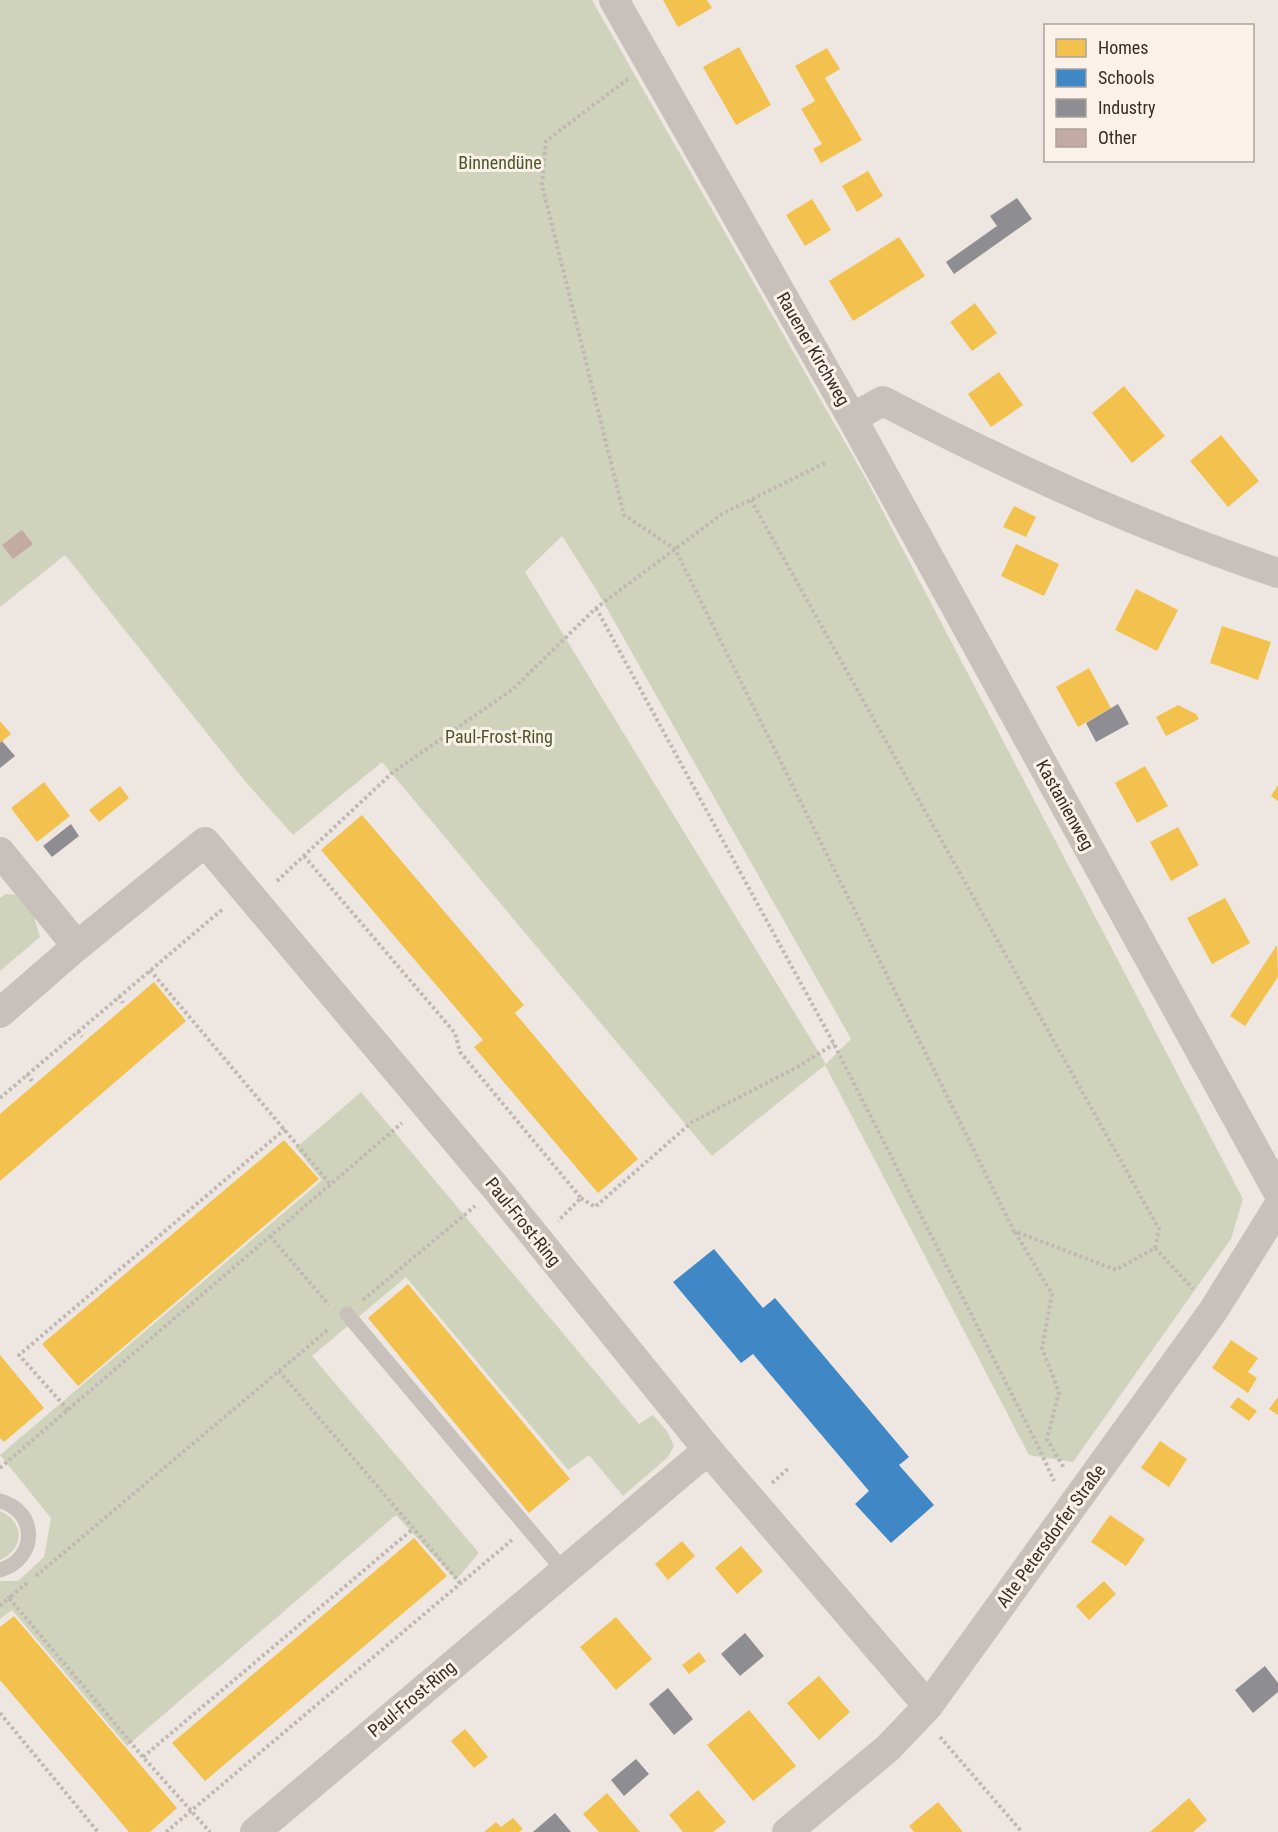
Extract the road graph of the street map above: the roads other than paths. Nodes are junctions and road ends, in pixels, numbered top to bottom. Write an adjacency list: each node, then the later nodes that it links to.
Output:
1 (614, 0): 2 (street, Rauener Kirchweg)
2 (852, 418): 3 (street, Rauener Kirchweg); 7 (street, Kastanienweg)
3 (1278, 573)
4 (0, 852): 5 (street)
5 (78, 946): 6 (street, Paul-Frost-Ring); 10 (street, Paul-Frost-Ring)
6 (0, 1013)
7 (1278, 1192)
8 (1278, 1207): 14 (street, Alte Petersdorfer Straße)
9 (344, 1316): 13 (lane)
10 (708, 1450): 13 (street, Paul-Frost-Ring); 14 (street, Paul-Frost-Ring)
11 (0, 1501): 12 (lane)
12 (0, 1570)
13 (564, 1571): 15 (street, Paul-Frost-Ring)
14 (923, 1711): 16 (street, Alte Petersdorfer Straße)
15 (255, 1832)
16 (787, 1832)

